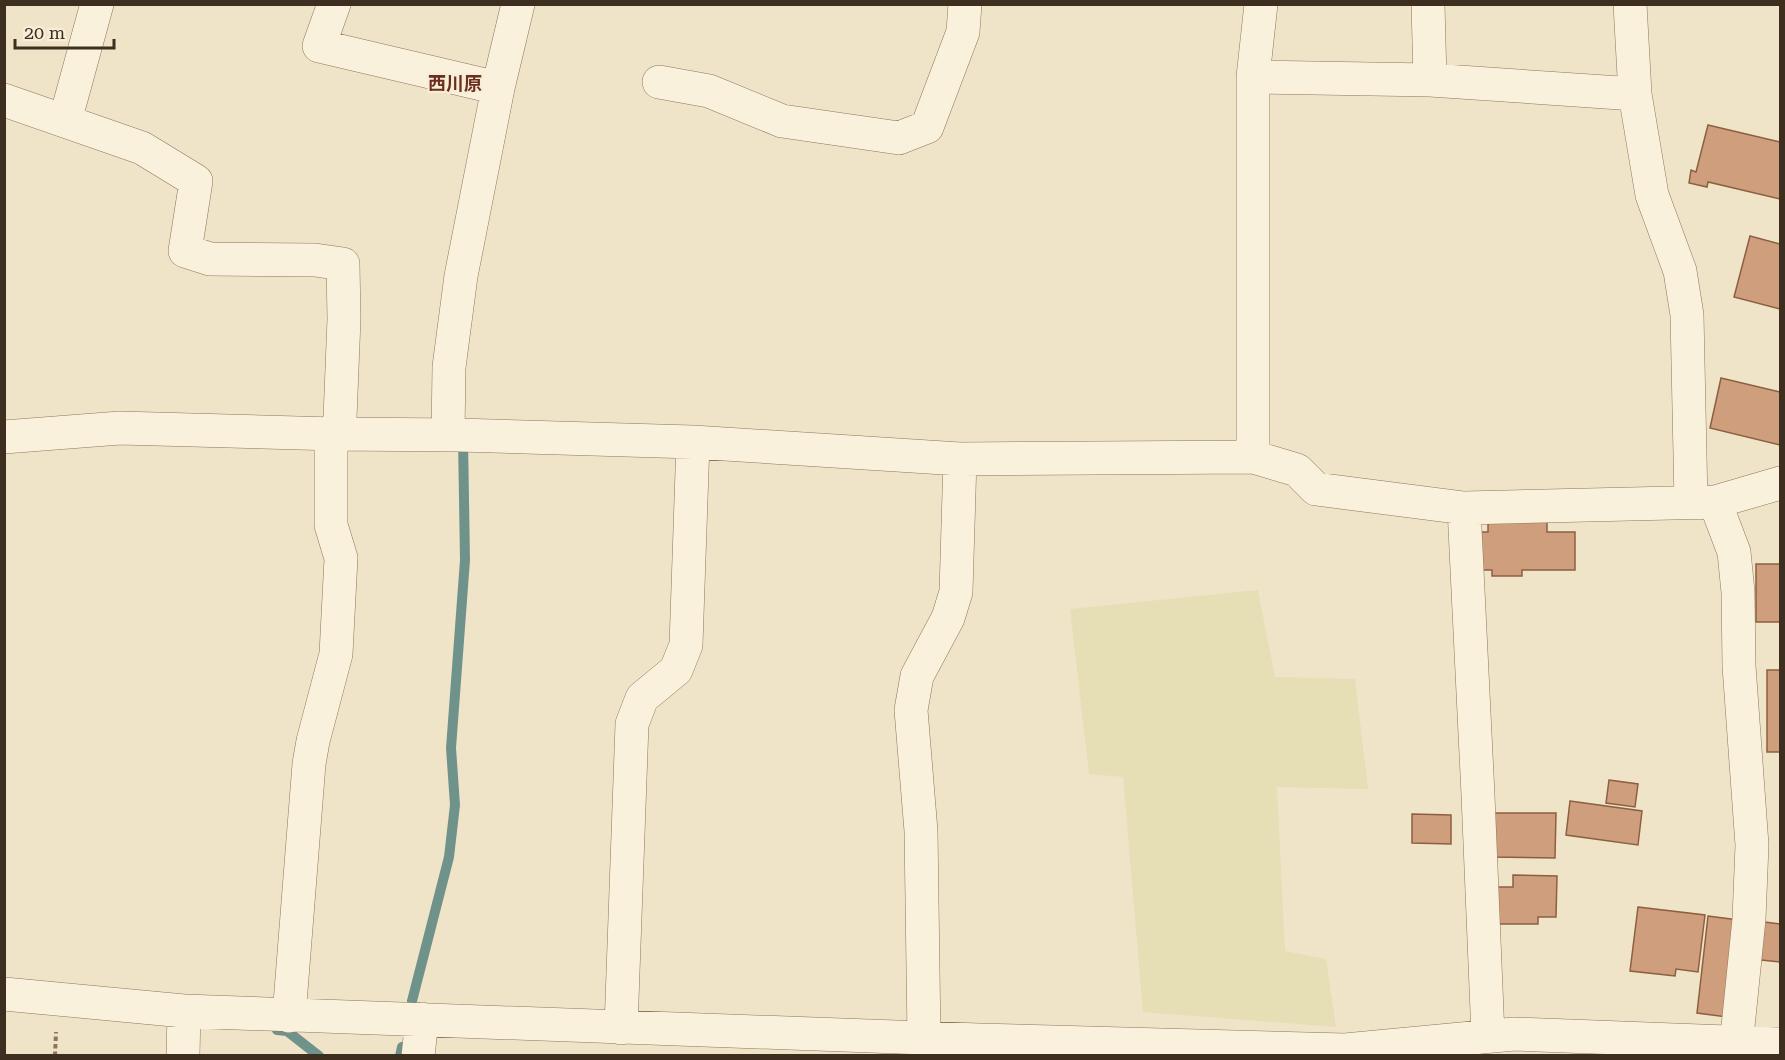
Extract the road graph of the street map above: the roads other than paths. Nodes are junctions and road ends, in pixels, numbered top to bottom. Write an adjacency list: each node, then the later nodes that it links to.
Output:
1 (96, 4): 14 (street)
2 (334, 4): 11 (street)
3 (518, 4): 11 (street)
4 (964, 4): 10 (street)
5 (1261, 4): 8 (street)
6 (1428, 4): 9 (street)
7 (1630, 4): 12 (street)
8 (1253, 77): 9 (street); 19 (street)
9 (1430, 80): 12 (street)
10 (659, 82)
11 (498, 88): 16 (street)
12 (1635, 94): 22 (street)
13 (4, 100): 14 (street)
14 (65, 121): 15 (street)
15 (335, 434): 16 (street); 17 (street); 25 (street)
16 (457, 435): 18 (street)
17 (4, 437)
18 (693, 442): 20 (street); 27 (street)
19 (1253, 458): 20 (street); 23 (street)
20 (960, 459): 29 (street)
21 (1780, 483): 22 (street)
22 (1703, 502): 23 (street); 35 (street)
23 (1464, 508): 30 (street)
24 (4, 994): 28 (street)
25 (289, 1016): 26 (street); 28 (street)
26 (422, 1019): 27 (street); 36 (street)
27 (621, 1028): 31 (street)
28 (184, 1029)
29 (924, 1038): 33 (street); 34 (street)
30 (1506, 1042): 34 (street); 35 (street)
31 (697, 1043): 33 (street)
32 (1780, 1044): 35 (street)
33 (792, 1045)
34 (979, 1048)
35 (1736, 1049)
36 (418, 1056)

